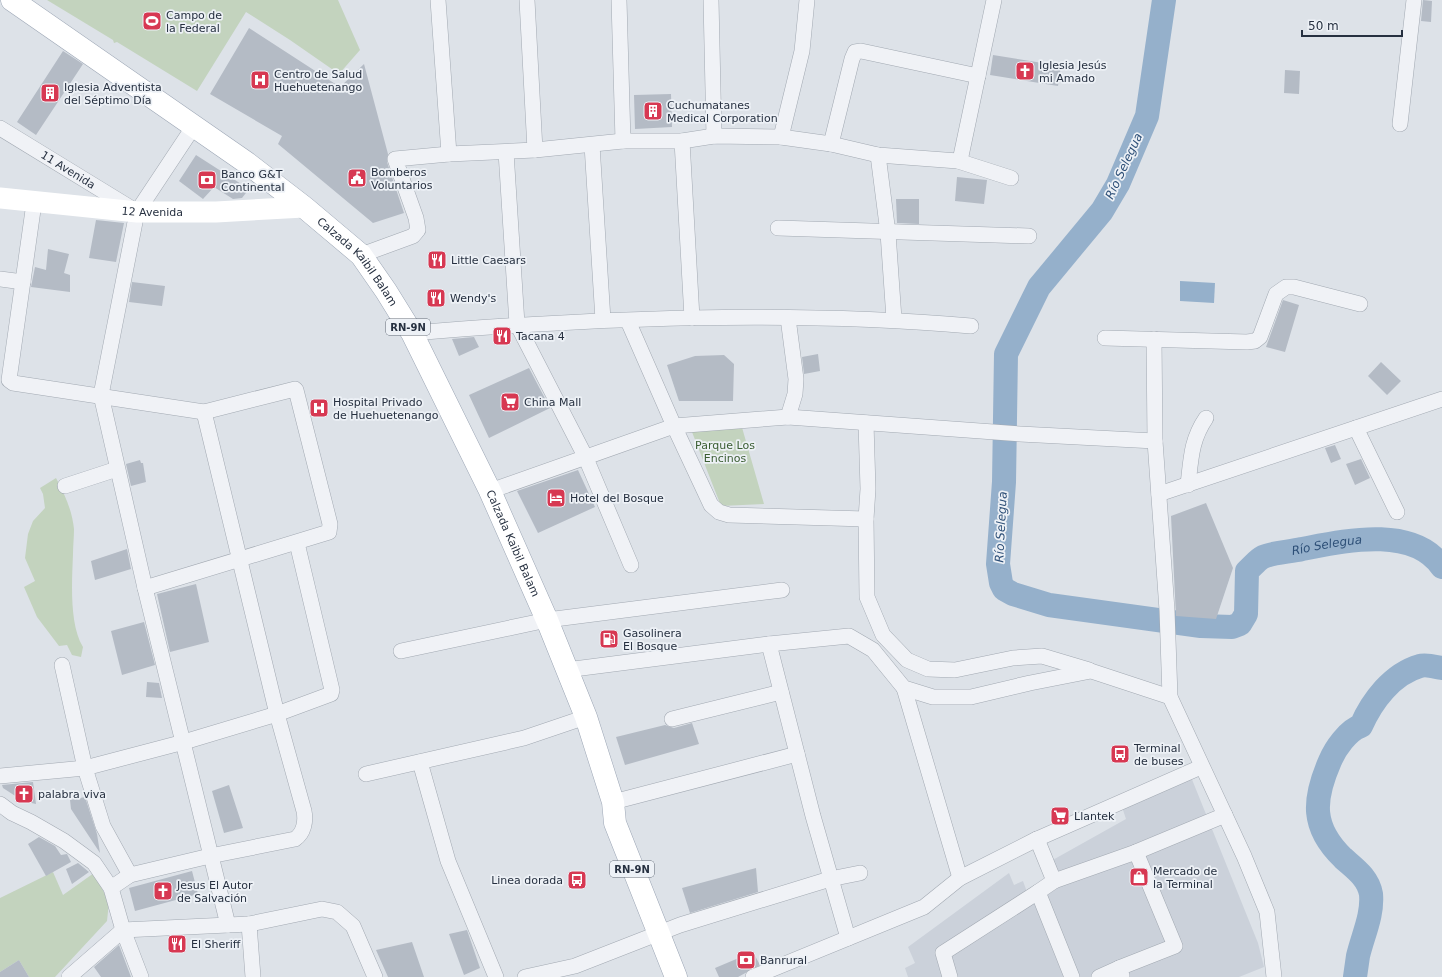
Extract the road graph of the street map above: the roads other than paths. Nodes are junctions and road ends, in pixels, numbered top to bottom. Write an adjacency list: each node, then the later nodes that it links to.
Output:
1 (12, 0): 11 (main road, Calzada Kaibil Balam / RN-9N)
2 (438, 0): 21 (street)
3 (527, 0): 19 (street)
4 (619, 0): 15 (street)
5 (711, 0): 13 (street)
6 (807, 0): 14 (street)
7 (994, 0): 9 (street)
8 (1414, 0): 10 (street)
9 (978, 76): 18 (street); 23 (street)
10 (1400, 124)
11 (194, 126): 27 (main road, Calzada Kaibil Balam / RN-9N); 28 (street)
12 (0, 128): 28 (street, 11 Avenida)
13 (714, 136): 14 (street); 16 (street)
14 (781, 137): 18 (street)
15 (623, 141): 16 (street); 17 (street)
16 (682, 141): 36 (street)
17 (592, 144): 19 (street); 39 (street)
18 (831, 144): 22 (street)
19 (535, 150): 20 (street)
20 (506, 152): 21 (street); 41 (street)
21 (449, 154): 32 (street)
22 (878, 154): 23 (street); 30 (street)
23 (958, 161): 24 (street)
24 (1011, 178)
25 (0, 198): 26 (street, 12 Avenida)
26 (34, 203): 28 (street, 12 Avenida); 34 (street)
27 (304, 207): 28 (street, 12 Avenida); 32 (main road, Calzada Kaibil Balam / RN-9N)
28 (137, 212): 46 (street)
29 (778, 228): 30 (street)
30 (888, 233): 31 (street); 38 (street)
31 (1029, 236)
32 (361, 255): 43 (main road, Calzada Kaibil Balam / RN-9N)
33 (0, 279): 34 (street)
34 (22, 282): 46 (street)
35 (1360, 304): 45 (street)
36 (692, 318): 37 (street); 40 (street)
37 (788, 318): 38 (street); 49 (street)
38 (894, 319): 42 (street)
39 (603, 320): 40 (street); 41 (street)
40 (628, 321): 52 (street)
41 (517, 324): 43 (street); 55 (street)
42 (971, 326)
43 (412, 333): 59 (main road, Calzada Kaibil Balam / RN-9N)
44 (1105, 338): 45 (street)
45 (1154, 339): 54 (street)
46 (101, 395): 48 (street); 56 (street)
47 (1442, 399): 53 (street)
48 (204, 412): 63 (street); 64 (street)
49 (788, 417): 51 (street); 52 (street)
50 (1206, 418): 57 (street)
51 (866, 423): 54 (street); 62 (street)
52 (674, 426): 55 (street); 62 (street)
53 (1356, 428): 57 (street); 61 (street)
54 (1155, 441): 60 (street)
55 (585, 456): 59 (street); 65 (street)
56 (117, 469): 58 (street); 66 (street)
57 (1188, 485): 60 (street)
58 (65, 486)
59 (490, 491): 68 (main road, Calzada Kaibil Balam / RN-9N)
60 (1159, 494): 76 (street)
61 (1397, 512)
62 (866, 519): 73 (street)
63 (297, 543): 64 (street); 77 (street)
64 (239, 559): 66 (street); 77 (street)
65 (631, 565)
66 (145, 588): 80 (street)
67 (782, 590): 68 (street)
68 (547, 620): 70 (street); 72 (main road, Calzada Kaibil Balam / RN-9N)
69 (769, 644): 72 (street); 74 (street); 75 (street)
70 (401, 651)
71 (62, 666): 84 (street)
72 (566, 670): 78 (main road, Calzada Kaibil Balam / RN-9N)
73 (1092, 671): 74 (street); 76 (street)
74 (904, 688): 95 (street)
75 (781, 692): 79 (street); 81 (street)
76 (1170, 697): 83 (street)
77 (277, 714): 80 (street); 92 (street)
78 (586, 717): 82 (street); 87 (main road, Calzada Kaibil Balam / RN-9N)
79 (672, 719)
80 (184, 742): 84 (street); 92 (street)
81 (797, 754): 87 (street); 96 (street)
82 (420, 762): 85 (street); 111 (street)
83 (1201, 767): 89 (street); 90 (street)
84 (85, 768): 86 (street); 94 (street)
85 (366, 774)
86 (0, 776)
87 (613, 802): 103 (main road, Calzada Kaibil Balam / RN-9N)
88 (0, 804): 98 (street)
89 (1225, 816): 91 (street); 119 (street)
90 (1037, 839): 95 (street); 97 (street)
91 (1136, 852): 97 (street); 106 (street)
92 (210, 856): 94 (street); 101 (street)
93 (860, 873): 96 (street)
94 (130, 876): 98 (street)
95 (960, 878): 104 (street)
96 (830, 879): 103 (street); 104 (street)
97 (1054, 881): 99 (street)
98 (111, 888): 102 (street)
99 (1038, 892): 116 (street); 117 (street)
100 (249, 924): 101 (street); 109 (street); 110 (street)
101 (228, 925): 102 (street)
102 (123, 930): 107 (street); 108 (street)
103 (664, 931): 105 (street); 113 (main road, Calzada Kaibil Balam / RN-9N); 114 (main road, Calzada Kaibil Balam / RN-9N)
104 (848, 938): 115 (street)
105 (577, 971): 112 (street)
106 (1120, 972): 118 (street)
107 (69, 977)
108 (141, 977)
109 (253, 977)
110 (375, 977)
111 (496, 977)
112 (525, 977)
113 (676, 977)
114 (692, 977)
115 (753, 977)
116 (950, 977)
117 (1072, 977)
118 (1099, 977)
119 (1274, 977)

